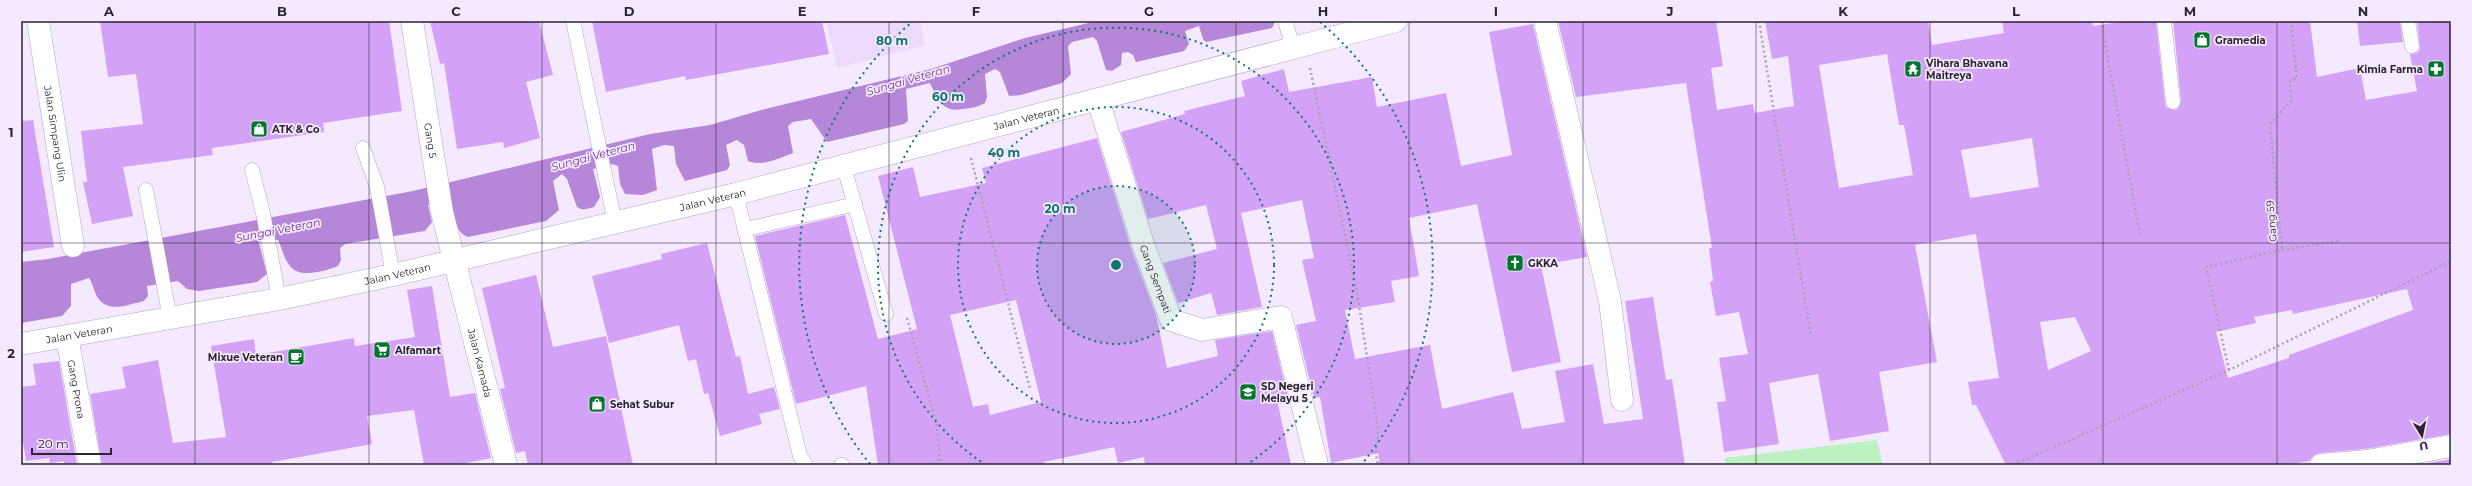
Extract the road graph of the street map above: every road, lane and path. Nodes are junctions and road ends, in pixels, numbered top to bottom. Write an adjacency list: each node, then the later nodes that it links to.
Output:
1 (38, 21): 26 (main road, Jalan Simpang Ulin)
2 (412, 21): 28 (main road, Gang 5)
3 (572, 21): 22 (lane)
4 (1396, 21): 11 (main road, Jalan Veteran)
5 (1545, 21): 39 (main road)
6 (1759, 21): 35 (path)
7 (2101, 21): 24 (path)
8 (2164, 21): 14 (lane)
9 (2291, 21): 27 (path, Gang 59)
10 (2408, 21): 12 (lane)
11 (1292, 34): 13 (main road, Jalan Veteran); 45 (path)
12 (2412, 46)
13 (1098, 100): 15 (main road, Jalan Veteran); 44 (main road, Gang Sempati)
14 (2173, 102)
15 (965, 134): 17 (main road, Jalan Veteran); 38 (path)
16 (363, 148): 30 (lane)
17 (844, 167): 20 (main road, Jalan Veteran); 21 (lane)
18 (252, 170): 31 (lane)
19 (146, 190): 33 (lane)
20 (736, 194): 22 (main road, Jalan Veteran); 23 (lane)
21 (855, 204): 23 (lane); 32 (lane)
22 (615, 223): 28 (main road, Jalan Veteran)
23 (746, 229): 43 (lane)
24 (2140, 234)
25 (2339, 241): 27 (path)
26 (74, 246)
27 (2282, 250): 37 (path, Gang 59)
28 (453, 260): 30 (main road, Jalan Veteran); 42 (main road, Jalan Kamada)
29 (2451, 261): 37 (path)
30 (393, 275): 31 (main road, Jalan Veteran)
31 (279, 299): 33 (main road, Jalan Veteran)
32 (886, 314)
33 (170, 319): 34 (main road, Jalan Veteran)
34 (67, 336): 36 (main road, Jalan Veteran); 41 (main road, Gang Prona)
35 (1811, 337)
36 (21, 344)
37 (2229, 370): 46 (path)
38 (1030, 389)
39 (1622, 400)
40 (2451, 446): 47 (main road)
41 (90, 465)
42 (506, 465)
43 (806, 465)
44 (1317, 465)
45 (1378, 465)
46 (2014, 465)
47 (2321, 465)

